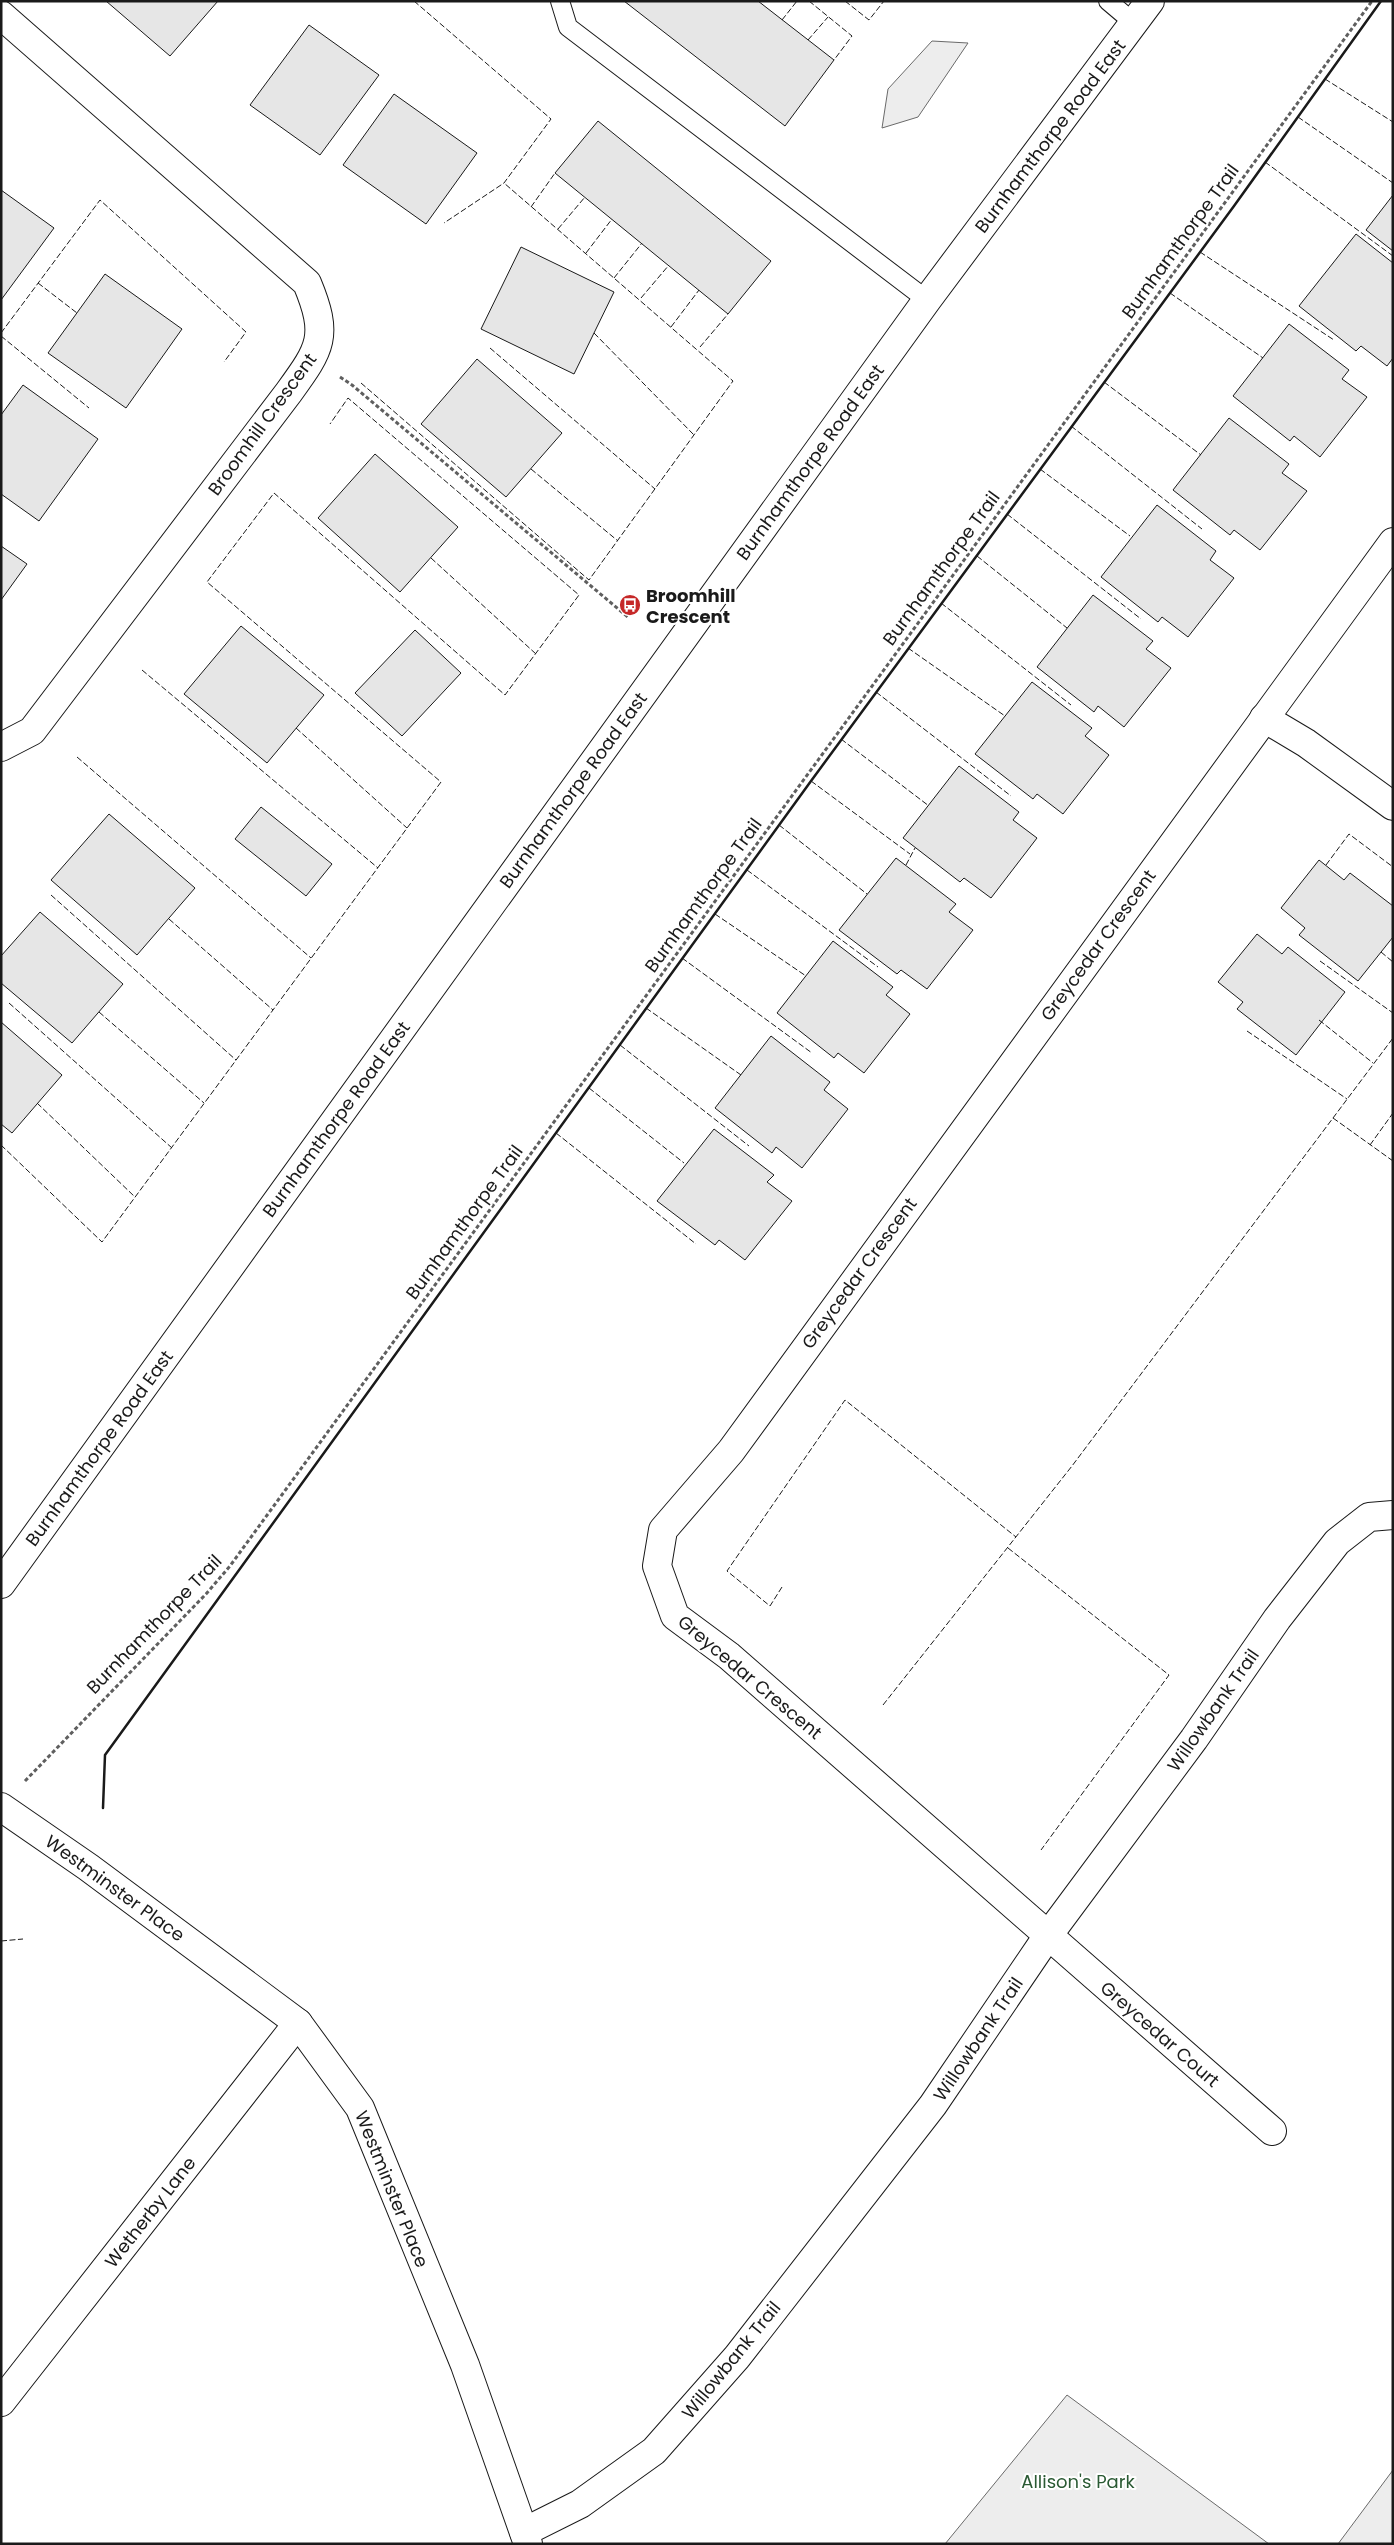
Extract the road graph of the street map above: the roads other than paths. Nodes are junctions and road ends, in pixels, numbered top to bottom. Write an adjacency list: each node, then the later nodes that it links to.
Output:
1 (560, 1): 5 (lane)
2 (1108, 1): 3 (lane)
3 (1142, 12): 5 (street, Burnhamthorpe Road East)
4 (1, 15): 8 (street, Broomhill Crescent)
5 (927, 300): 11 (street, Burnhamthorpe Road East)
6 (1393, 542): 7 (street, Greycedar Crescent)
7 (1264, 718): 9 (street); 13 (street, Greycedar Crescent)
8 (1, 747)
9 (1393, 806)
10 (1393, 1515): 13 (street, Willowbank Trail)
11 (1, 1584)
12 (1, 1807): 14 (street, Westminster Place)
13 (1047, 1936): 15 (street, Greycedar Court); 17 (street, Willowbank Trail)
14 (298, 2023): 16 (street, Wetherby Lane); 17 (street, Westminster Place)
15 (1272, 2131)
16 (1, 2402)
17 (526, 2538)

